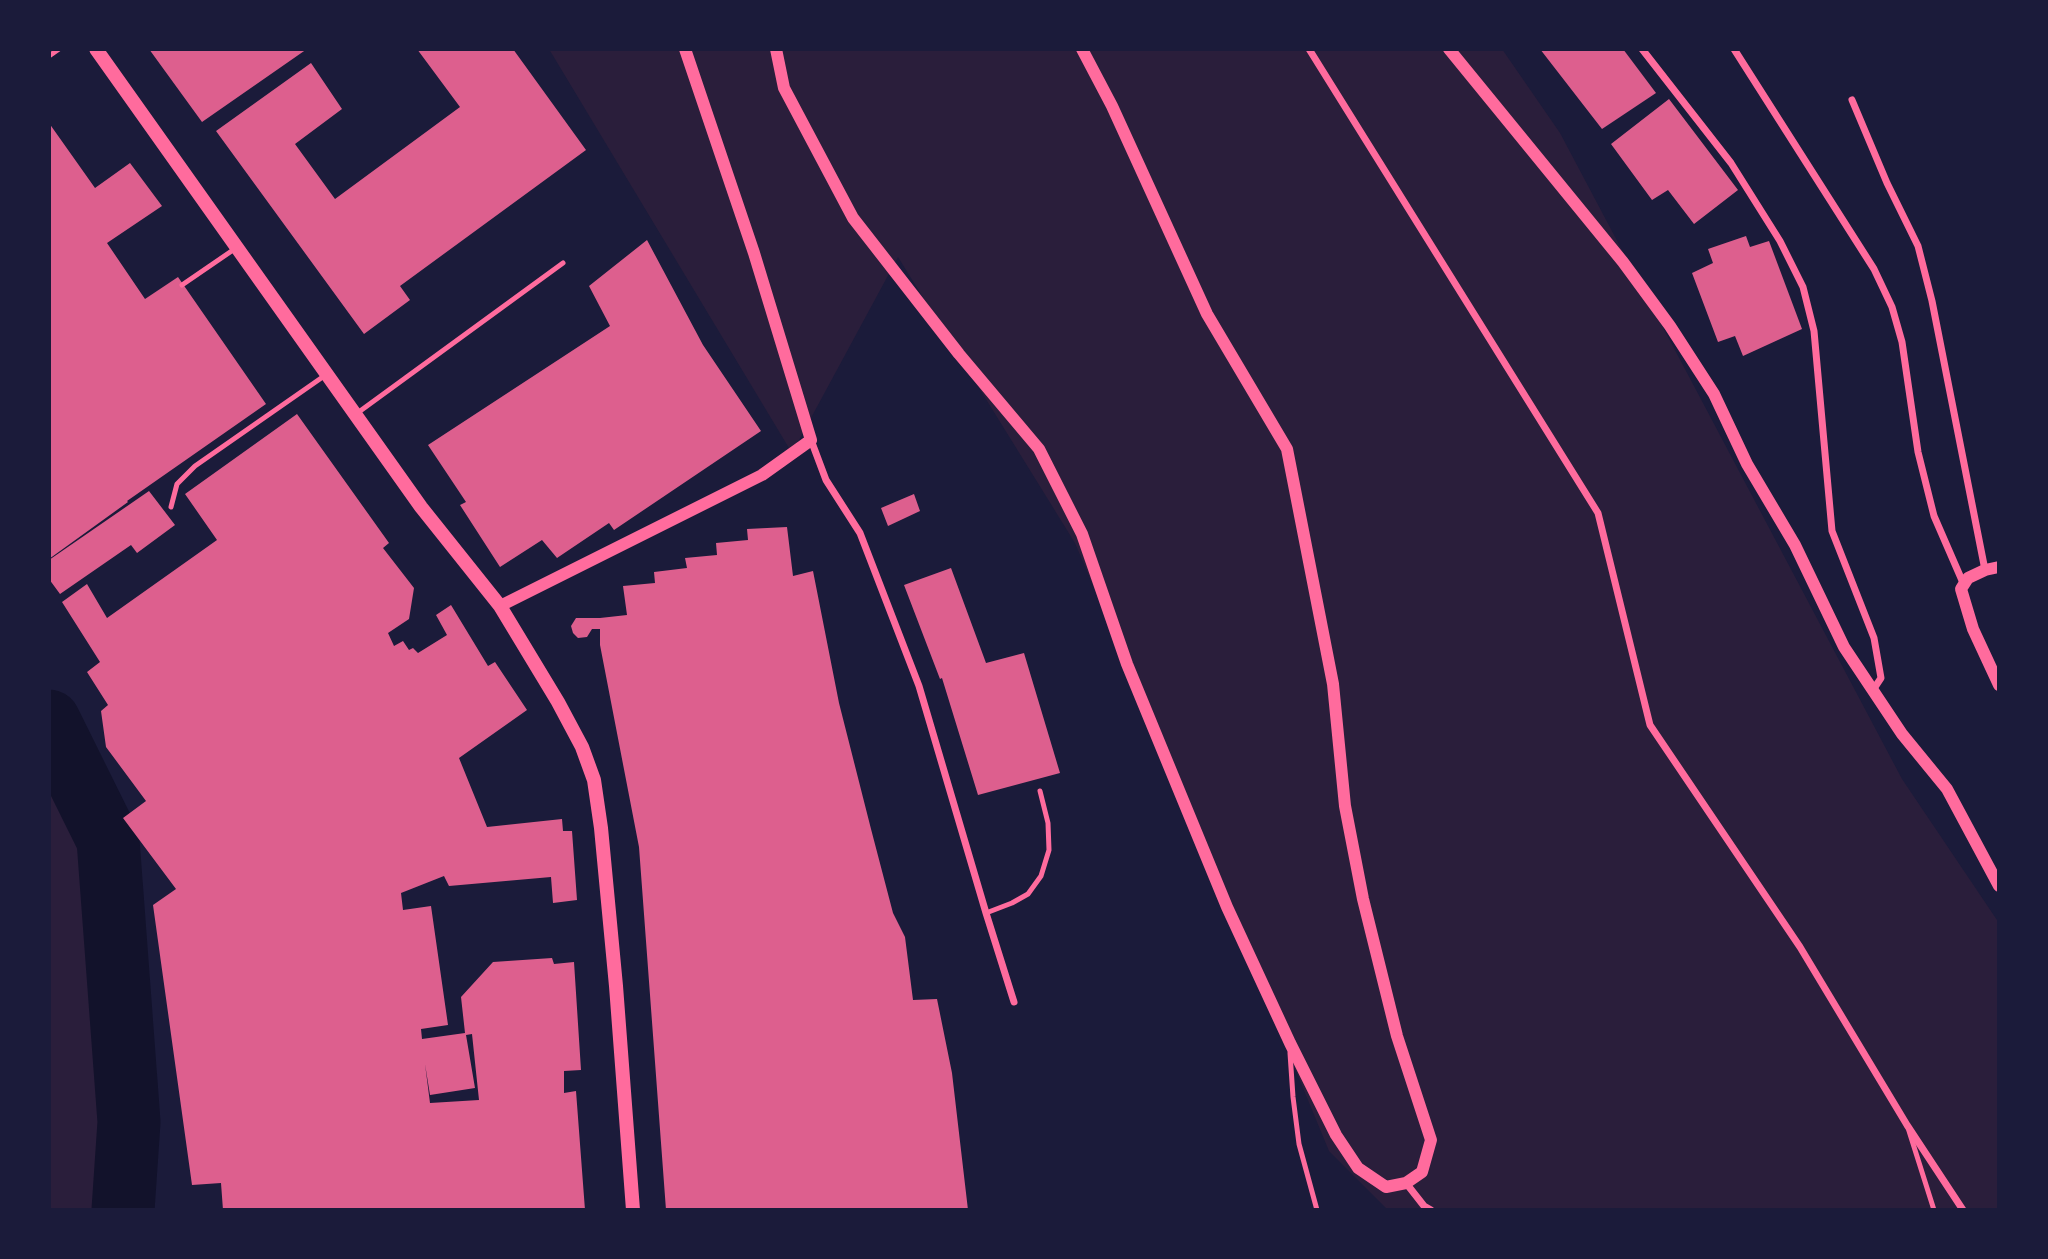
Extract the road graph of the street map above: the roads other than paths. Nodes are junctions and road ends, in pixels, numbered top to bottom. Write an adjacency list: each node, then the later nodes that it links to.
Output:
1 (59, 49): 10 (lane)
2 (96, 49): 12 (main road)
3 (685, 49): 17 (street)
4 (776, 49): 29 (street)
5 (1082, 49): 31 (street)
6 (1309, 49): 30 (street)
7 (1449, 49): 24 (street)
8 (1642, 49): 24 (street)
9 (1734, 49): 21 (street)
10 (49, 56)
11 (1852, 100): 20 (street)
12 (236, 248): 14 (lane); 15 (main road)
13 (563, 263): 16 (lane)
14 (182, 285)
15 (327, 374): 16 (main road); 18 (lane)
16 (356, 414): 22 (main road)
17 (811, 440): 22 (street); 27 (street)
18 (171, 507)
19 (1999, 567): 20 (street)
20 (1985, 569): 21 (street)
21 (1964, 585): 23 (street)
22 (500, 606): 32 (main road)
23 (1999, 685)
24 (1873, 690): 26 (street)
25 (1040, 791): 27 (lane)
26 (1999, 886)
27 (986, 913): 28 (street)
28 (1014, 1002)
29 (1290, 1043): 31 (street); 33 (lane)
30 (1907, 1125): 35 (lane); 36 (street)
31 (1406, 1183): 34 (street)
32 (633, 1210)
33 (1317, 1210)
34 (1431, 1210)
35 (1934, 1210)
36 (1962, 1210)

